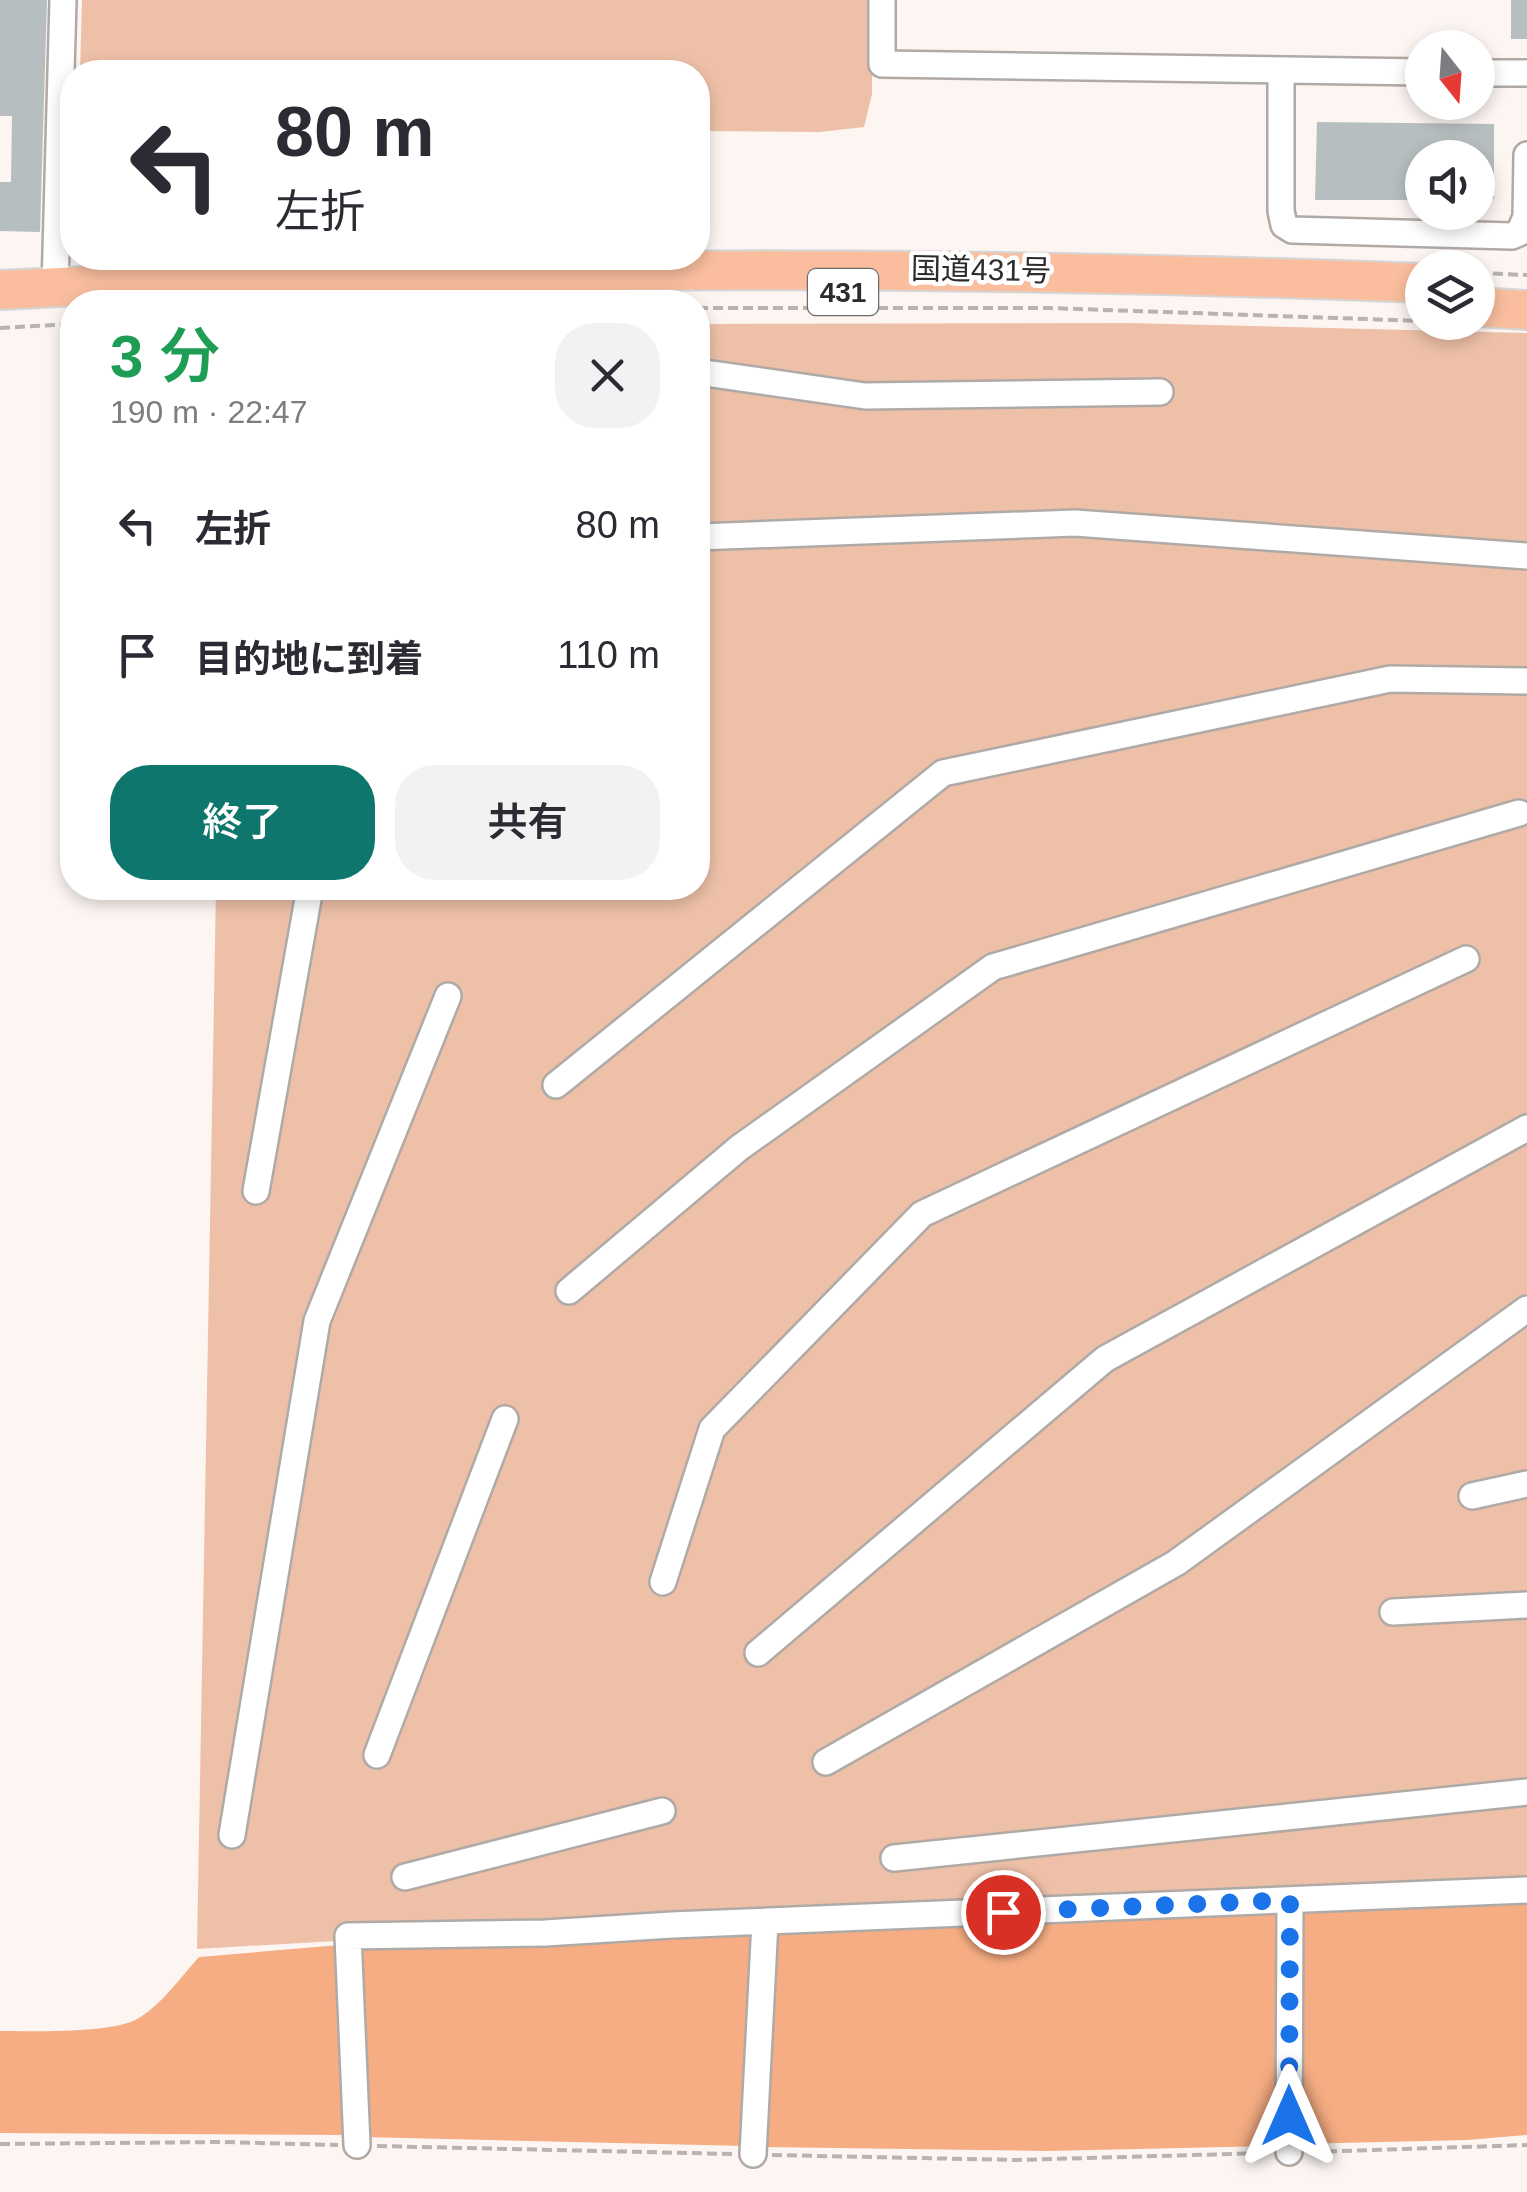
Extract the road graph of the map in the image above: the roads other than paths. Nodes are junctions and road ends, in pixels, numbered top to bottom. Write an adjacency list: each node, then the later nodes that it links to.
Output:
1 (63, 0): 3 (street)
2 (882, 0): 4 (street)
3 (63, 60)
4 (1281, 70): 5 (street); 8 (street)
5 (1405, 72)
6 (1495, 73): 7 (street)
7 (1527, 73)
8 (1527, 155)
9 (710, 269): 11 (highway, 国道431号 / 431)
10 (626, 270): 15 (highway, 国道431号 / 431)
11 (1405, 282)
12 (1495, 286): 13 (highway)
13 (1527, 288)
14 (0, 290): 17 (highway, 国道431号 / 431)
15 (175, 290)
16 (710, 292): 19 (highway, 国道431号 / 431)
17 (60, 298)
18 (60, 300): 22 (highway, 国道431号 / 431)
19 (1405, 304)
20 (1495, 308): 21 (highway)
21 (1527, 310)
22 (0, 314)
23 (710, 374): 24 (street)
24 (1160, 392)
25 (710, 536): 26 (street)
26 (1527, 556)
27 (1527, 680): 32 (street)
28 (1519, 813): 35 (street)
29 (308, 900): 34 (street)
30 (1466, 959): 40 (street)
31 (448, 996): 48 (street)
32 (556, 1085)
33 (1527, 1128): 43 (street)
34 (256, 1191)
35 (570, 1291)
36 (1527, 1309): 45 (street)
37 (505, 1420): 44 (street)
38 (1527, 1484): 39 (street)
39 (1472, 1496)
40 (663, 1582)
41 (1527, 1605): 42 (street)
42 (1393, 1612)
43 (758, 1653)
44 (377, 1755)
45 (826, 1762)
46 (1527, 1792): 49 (street)
47 (662, 1811): 50 (street)
48 (232, 1835)
49 (894, 1858)
50 (406, 1877)
51 (1527, 1890): 52 (street)
52 (1290, 1900): 53 (street); 55 (street)
53 (765, 1922): 54 (street); 56 (street)
54 (357, 2145)
55 (1289, 2152)
56 (754, 2154)

